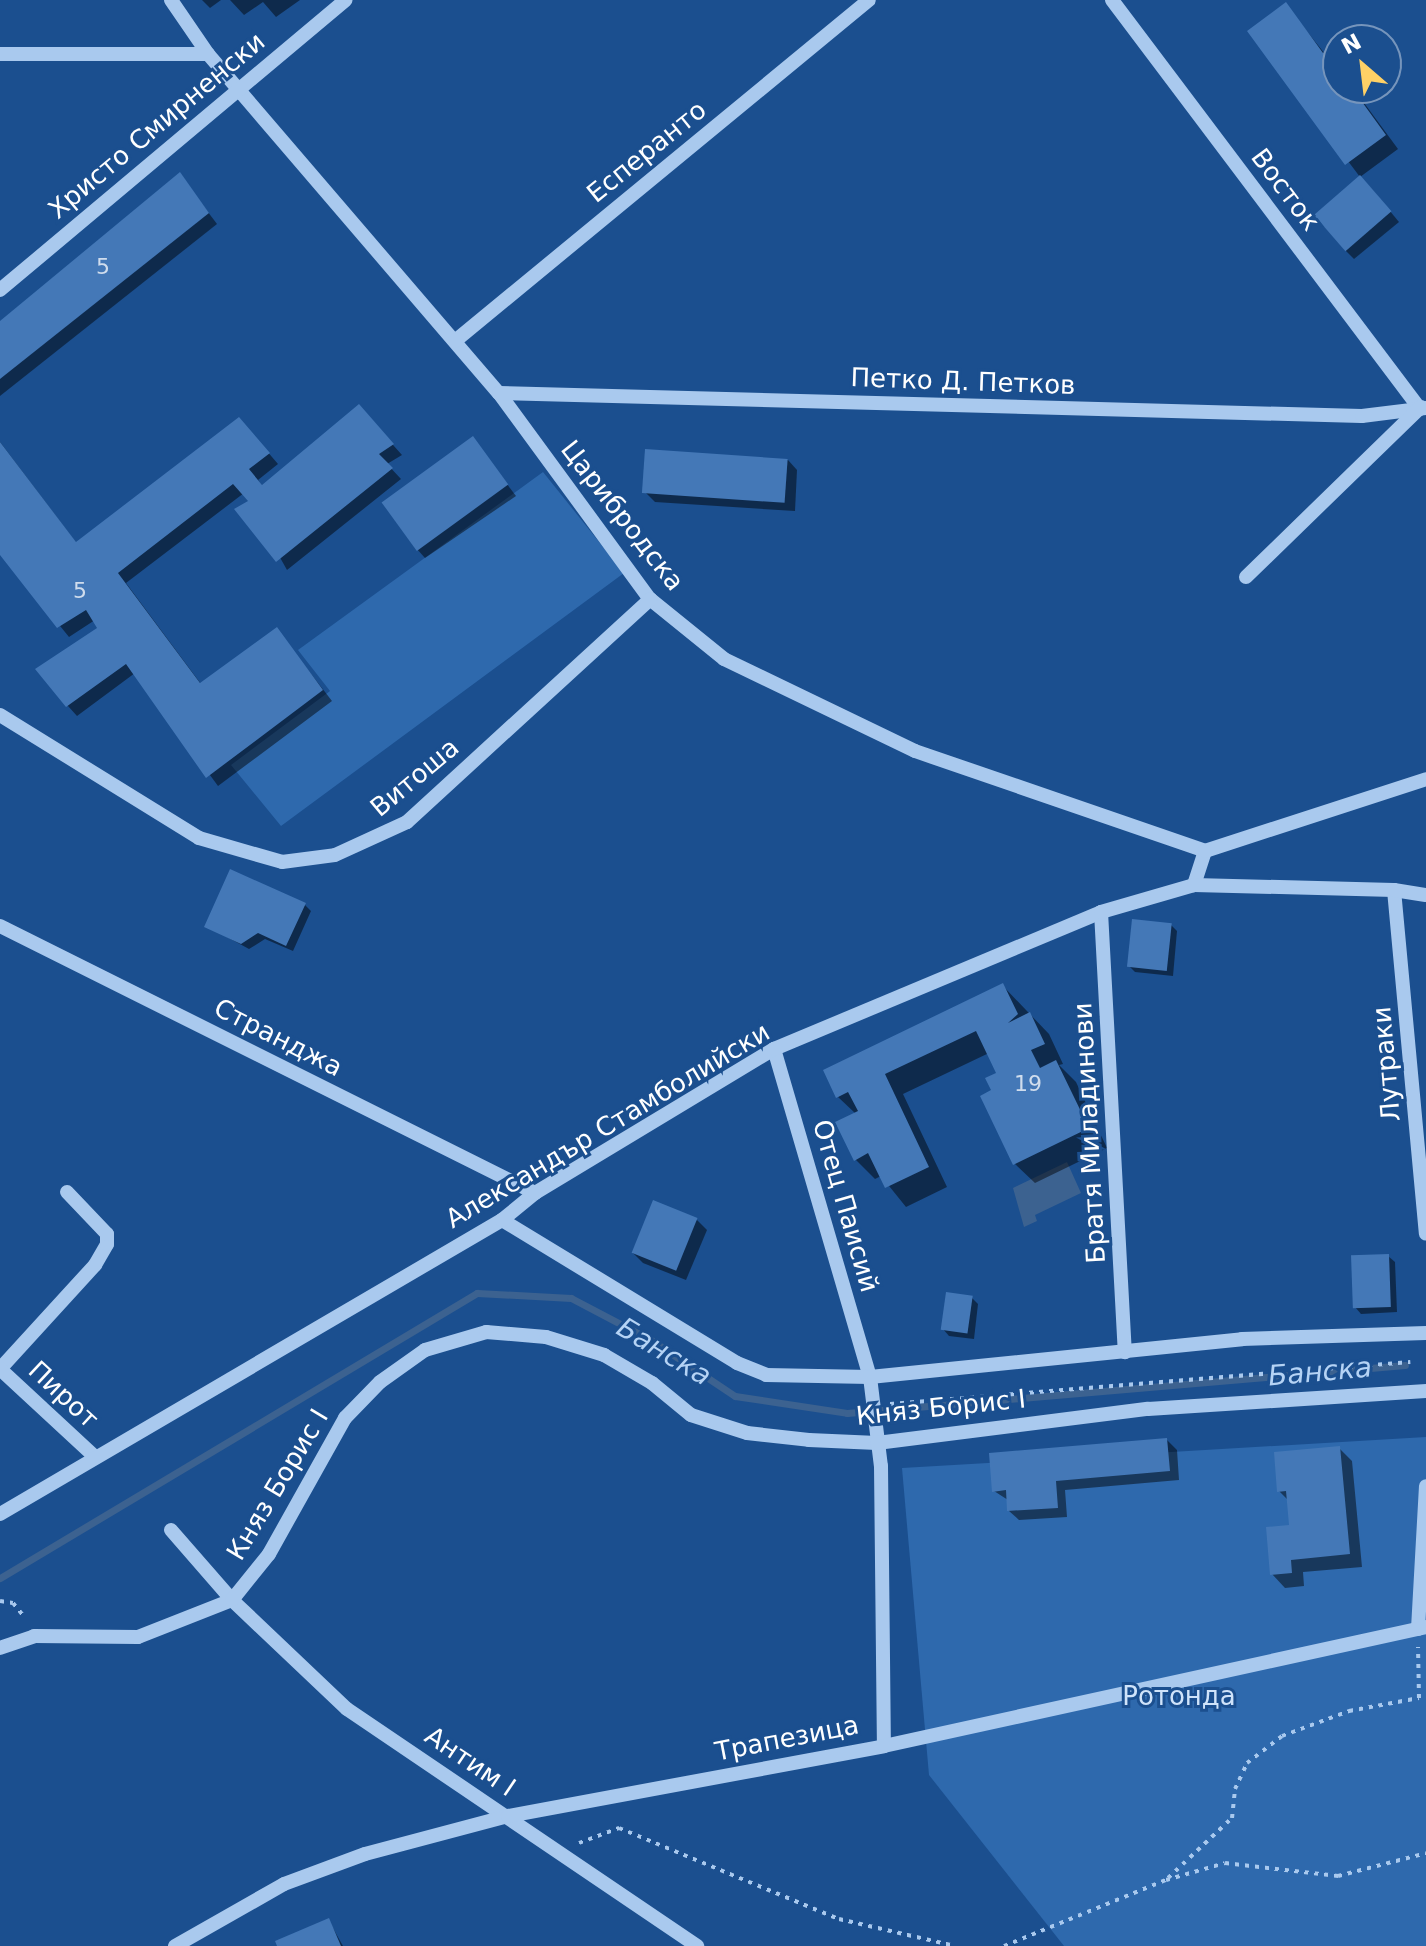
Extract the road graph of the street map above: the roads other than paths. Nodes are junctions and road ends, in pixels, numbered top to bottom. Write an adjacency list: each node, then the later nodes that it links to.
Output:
1 (171, 0): 6 (street, Царибродска)
2 (346, 0): 7 (street, Христо Смирненски)
3 (869, 0): 9 (street, Есперанто)
4 (1112, 0): 11 (street, Восток)
5 (0, 54): 6 (street)
6 (208, 54): 7 (street, Царибродска)
7 (240, 86): 8 (street, Христо Смирненски); 9 (street, Царибродска)
8 (0, 290)
9 (455, 341): 10 (street, Царибродска)
10 (499, 393): 11 (street, Петко Д. Петков); 13 (street, Царибродска)
11 (1424, 406): 12 (street)
12 (1246, 577)
13 (650, 599): 14 (street, Витоша); 16 (street, Царибродска)
14 (0, 715)
15 (1426, 779): 16 (street)
16 (1205, 851): 17 (street)
17 (1194, 885): 18 (street, Александър Стамболийски); 20 (street, Александър Стамболийски)
18 (1394, 890): 19 (street, Александър Стамболийски); 26 (street, Лутраки)
19 (1426, 895)
20 (1101, 912): 22 (street, Александър Стамболийски); 28 (street, Братя Миладинови)
21 (0, 926): 24 (street, Странджа)
22 (774, 1049): 24 (street, Александър Стамболийски); 30 (street, Отец Паисий)
23 (67, 1192): 29 (street)
24 (535, 1193): 25 (street, Александър Стамболийски)
25 (502, 1220): 30 (street, Княз Борис I); 33 (street, Александър Стамболийски)
26 (1426, 1234)
27 (1426, 1333): 28 (street, Княз Борис I)
28 (1125, 1352): 30 (street, Княз Борис I)
29 (0, 1369): 33 (street, Пирот)
30 (870, 1377): 32 (street, Отец Паисий)
31 (1426, 1391): 32 (street, Княз Борис I)
32 (877, 1438): 37 (street, Княз Борис I); 40 (street)
33 (94, 1456): 35 (street, Александър Стамболийски)
34 (1426, 1486): 38 (street)
35 (0, 1514)
36 (171, 1530): 37 (street, Антим I)
37 (232, 1600): 39 (street, Княз Борис I); 41 (street, Антим I)
38 (1422, 1628): 40 (street, Трапезица)
39 (0, 1648)
40 (884, 1746): 41 (street, Трапезица)
41 (508, 1816): 42 (street, Трапезица); 43 (street, Антим I)
42 (175, 1946)
43 (697, 1946)

